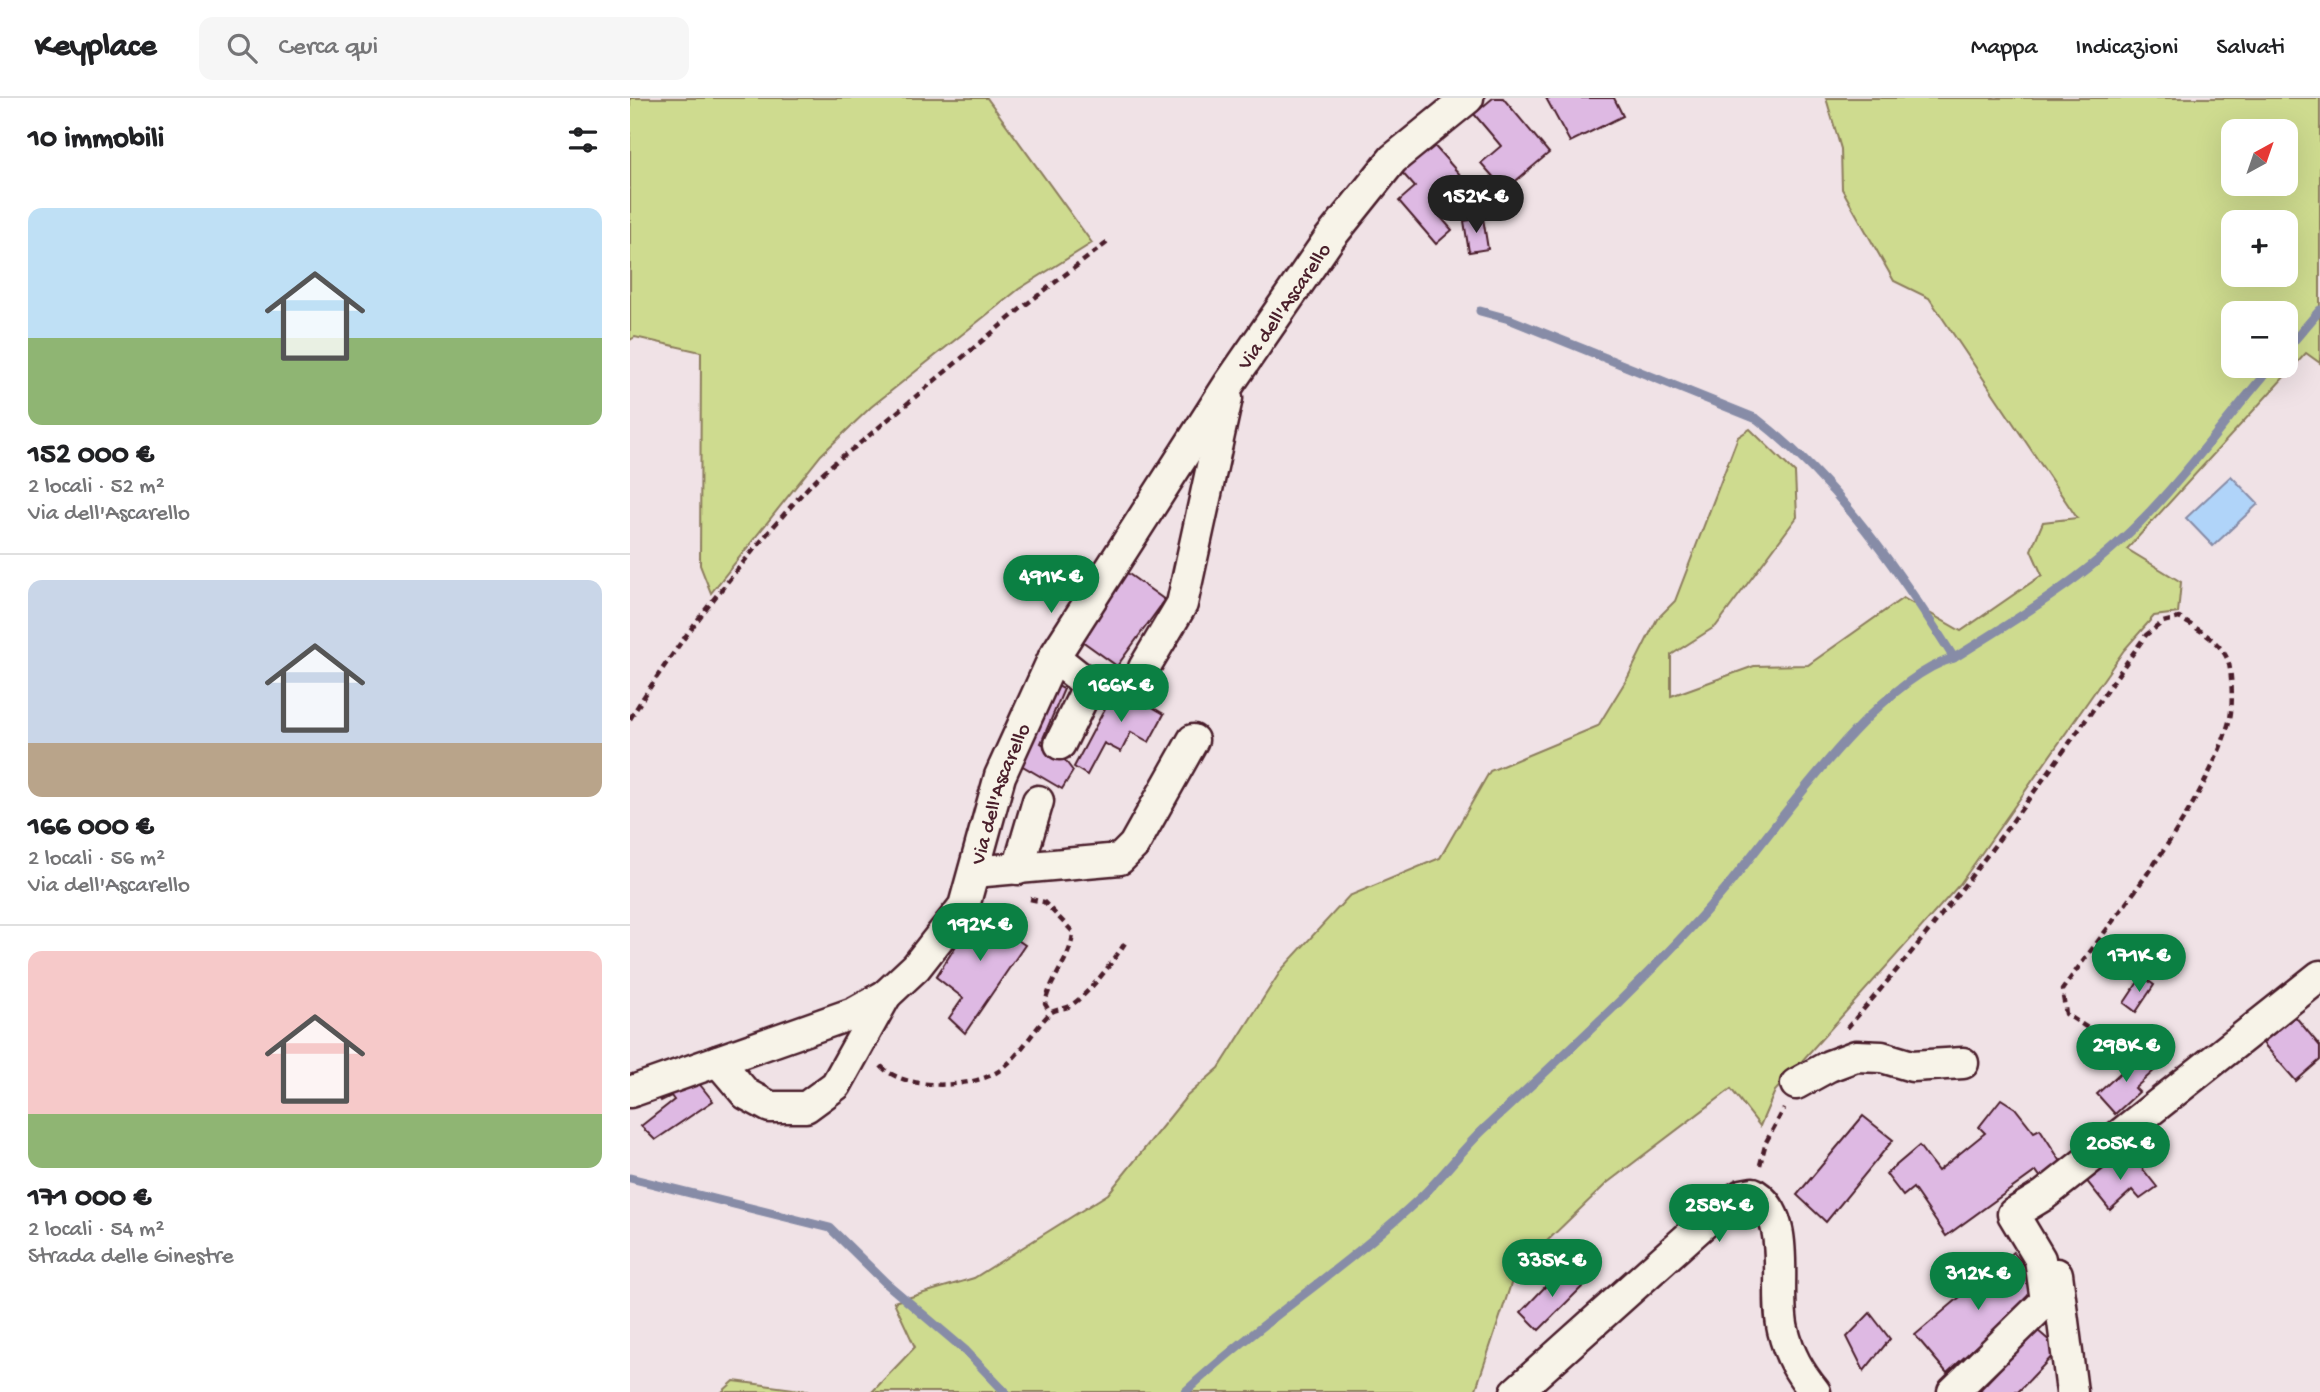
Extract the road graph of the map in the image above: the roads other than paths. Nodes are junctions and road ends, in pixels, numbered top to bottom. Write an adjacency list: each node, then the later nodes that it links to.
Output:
1 (1468, 98): 2 (street, Via dell'Ascarello)
2 (1229, 384): 3 (street, Via dell'Ascarello); 4 (street)
3 (1054, 657): 6 (street); 8 (street, Via dell'Ascarello)
4 (1143, 668)
5 (1193, 740): 9 (street)
6 (1060, 744)
7 (1038, 802): 9 (street)
8 (974, 872): 9 (street); 11 (street, Via dell'Ascarello)
9 (1019, 883)
10 (2320, 976): 16 (street)
11 (886, 995): 12 (street, Via dell'Ascarello); 12 (street)
12 (718, 1061): 15 (street, Via dell'Ascarello)
13 (1963, 1063): 14 (street)
14 (1797, 1084)
15 (630, 1092)
16 (2044, 1195): 19 (street); 20 (street)
17 (1516, 1392): 18 (street)
18 (1815, 1392)
19 (1952, 1392)
20 (2072, 1392)

